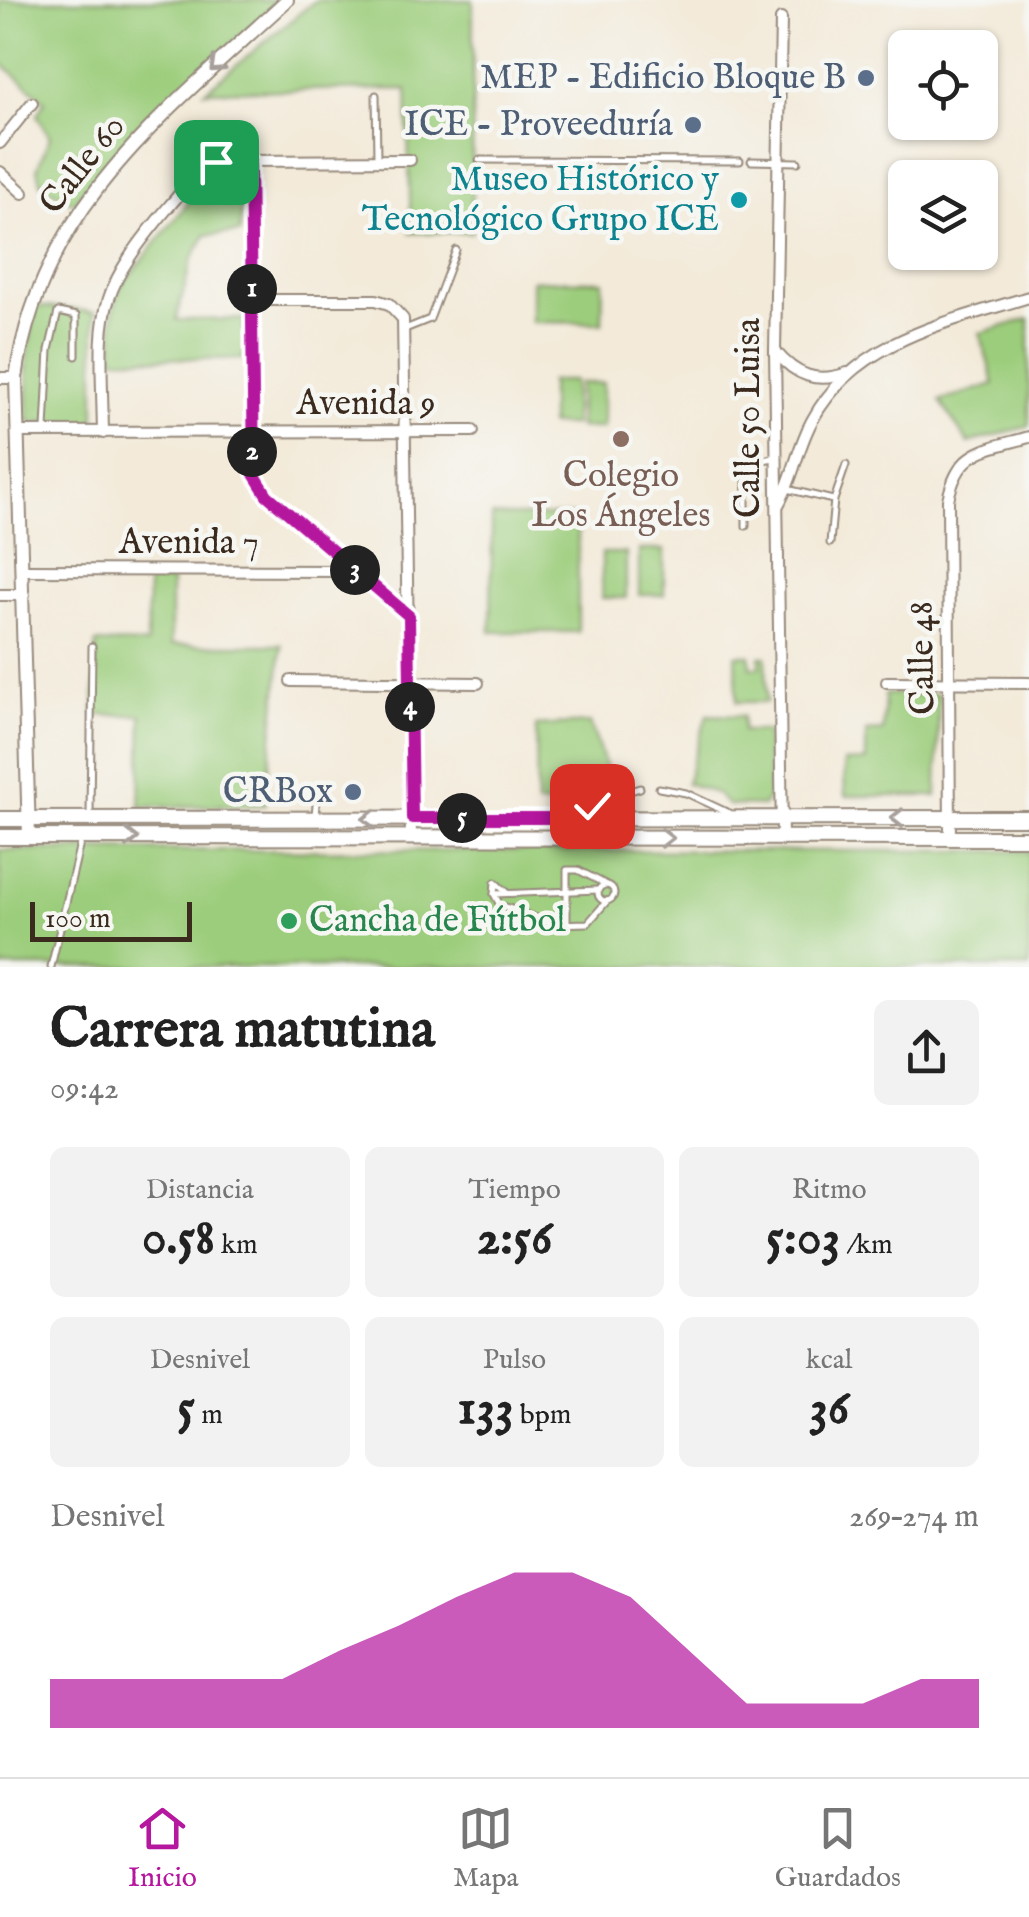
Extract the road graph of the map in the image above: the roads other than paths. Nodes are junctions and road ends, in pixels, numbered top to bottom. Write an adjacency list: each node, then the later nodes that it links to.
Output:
1 (288, 0): 24 (street, Calle 60, one-way to 24)
2 (781, 19): 12 (street, Calle 50 Luisa)
3 (376, 95): 7 (lane)
4 (32, 103): 5 (street)
5 (0, 143)
6 (250, 160): 7 (street); 18 (street); 30 (street)
7 (377, 160): 8 (street)
8 (410, 160)
9 (479, 160): 10 (lane)
10 (740, 161)
11 (751, 161): 12 (lane)
12 (779, 162): 13 (lane); 20 (street, Calle 50 Luisa)
13 (798, 162)
14 (0, 172): 15 (street)
15 (23, 193)
16 (456, 250): 19 (lane)
17 (1029, 297): 22 (street)
18 (252, 300): 19 (street); 29 (street)
19 (405, 328): 25 (street)
20 (775, 350): 22 (street); 32 (street, Calle 50 Luisa)
21 (76, 356): 28 (lane)
22 (853, 371): 34 (street)
23 (0, 378): 24 (street)
24 (16, 378): 27 (street, Calle 60)
25 (406, 431): 26 (street, Avenida 9); 29 (street, Avenida 9); 43 (street)
26 (472, 431)
27 (19, 432): 28 (street, Avenida 9); 39 (street, Calle 60)
28 (45, 432): 30 (street, Avenida 9)
29 (252, 432): 30 (street, Avenida 9); 40 (street)
30 (103, 433)
31 (1029, 438): 48 (street, Calle 48)
32 (777, 458): 36 (street, Calle 50 Luisa); 37 (lane)
33 (846, 465): 35 (lane)
34 (788, 489): 35 (lane); 36 (street)
35 (834, 500): 38 (lane)
36 (776, 508): 54 (street, Calle 50 Luisa)
37 (746, 526)
38 (830, 544)
39 (23, 570): 40 (street, Avenida 7); 42 (street, Calle 60)
40 (356, 570): 43 (street)
41 (0, 595): 42 (street)
42 (24, 595): 62 (street, Calle 60)
43 (409, 616): 46 (street)
44 (92, 646): 63 (lane)
45 (291, 681): 46 (street)
46 (410, 682): 49 (street); 56 (street)
47 (888, 682): 48 (street)
48 (951, 682): 50 (street); 59 (street, Calle 48)
49 (478, 683)
50 (1029, 683)
51 (640, 788): 57 (lane)
52 (659, 788): 58 (lane)
53 (317, 792): 55 (lane)
54 (781, 817): 58 (main road); 59 (main road, one-way to 54); 68 (street, Calle 50 Luisa)
55 (315, 818): 56 (main road, one-way to 55); 63 (main road)
56 (412, 818): 57 (main road); 67 (street)
57 (576, 818): 58 (main road)
58 (736, 818)
59 (950, 818): 60 (main road); 69 (street, Calle 48)
60 (1029, 818)
61 (0, 819): 62 (main road)
62 (29, 819): 63 (main road); 65 (street, Calle 60)
63 (90, 819)
64 (0, 837): 65 (main road)
65 (30, 837): 66 (main road)
66 (82, 838): 67 (main road, one-way to 67); 78 (lane)
67 (411, 838): 68 (main road, one-way to 68)
68 (782, 838): 69 (main road)
69 (950, 838): 70 (main road)
70 (1029, 838)
71 (608, 885): 72 (lane); 73 (lane); 76 (lane)
72 (598, 890): 73 (lane); 76 (lane)
73 (566, 892): 75 (lane); 77 (lane)
74 (494, 894): 75 (lane); 75 (lane); 77 (lane)
75 (506, 894)
76 (607, 901): 77 (lane)
77 (567, 926)
78 (50, 967)

